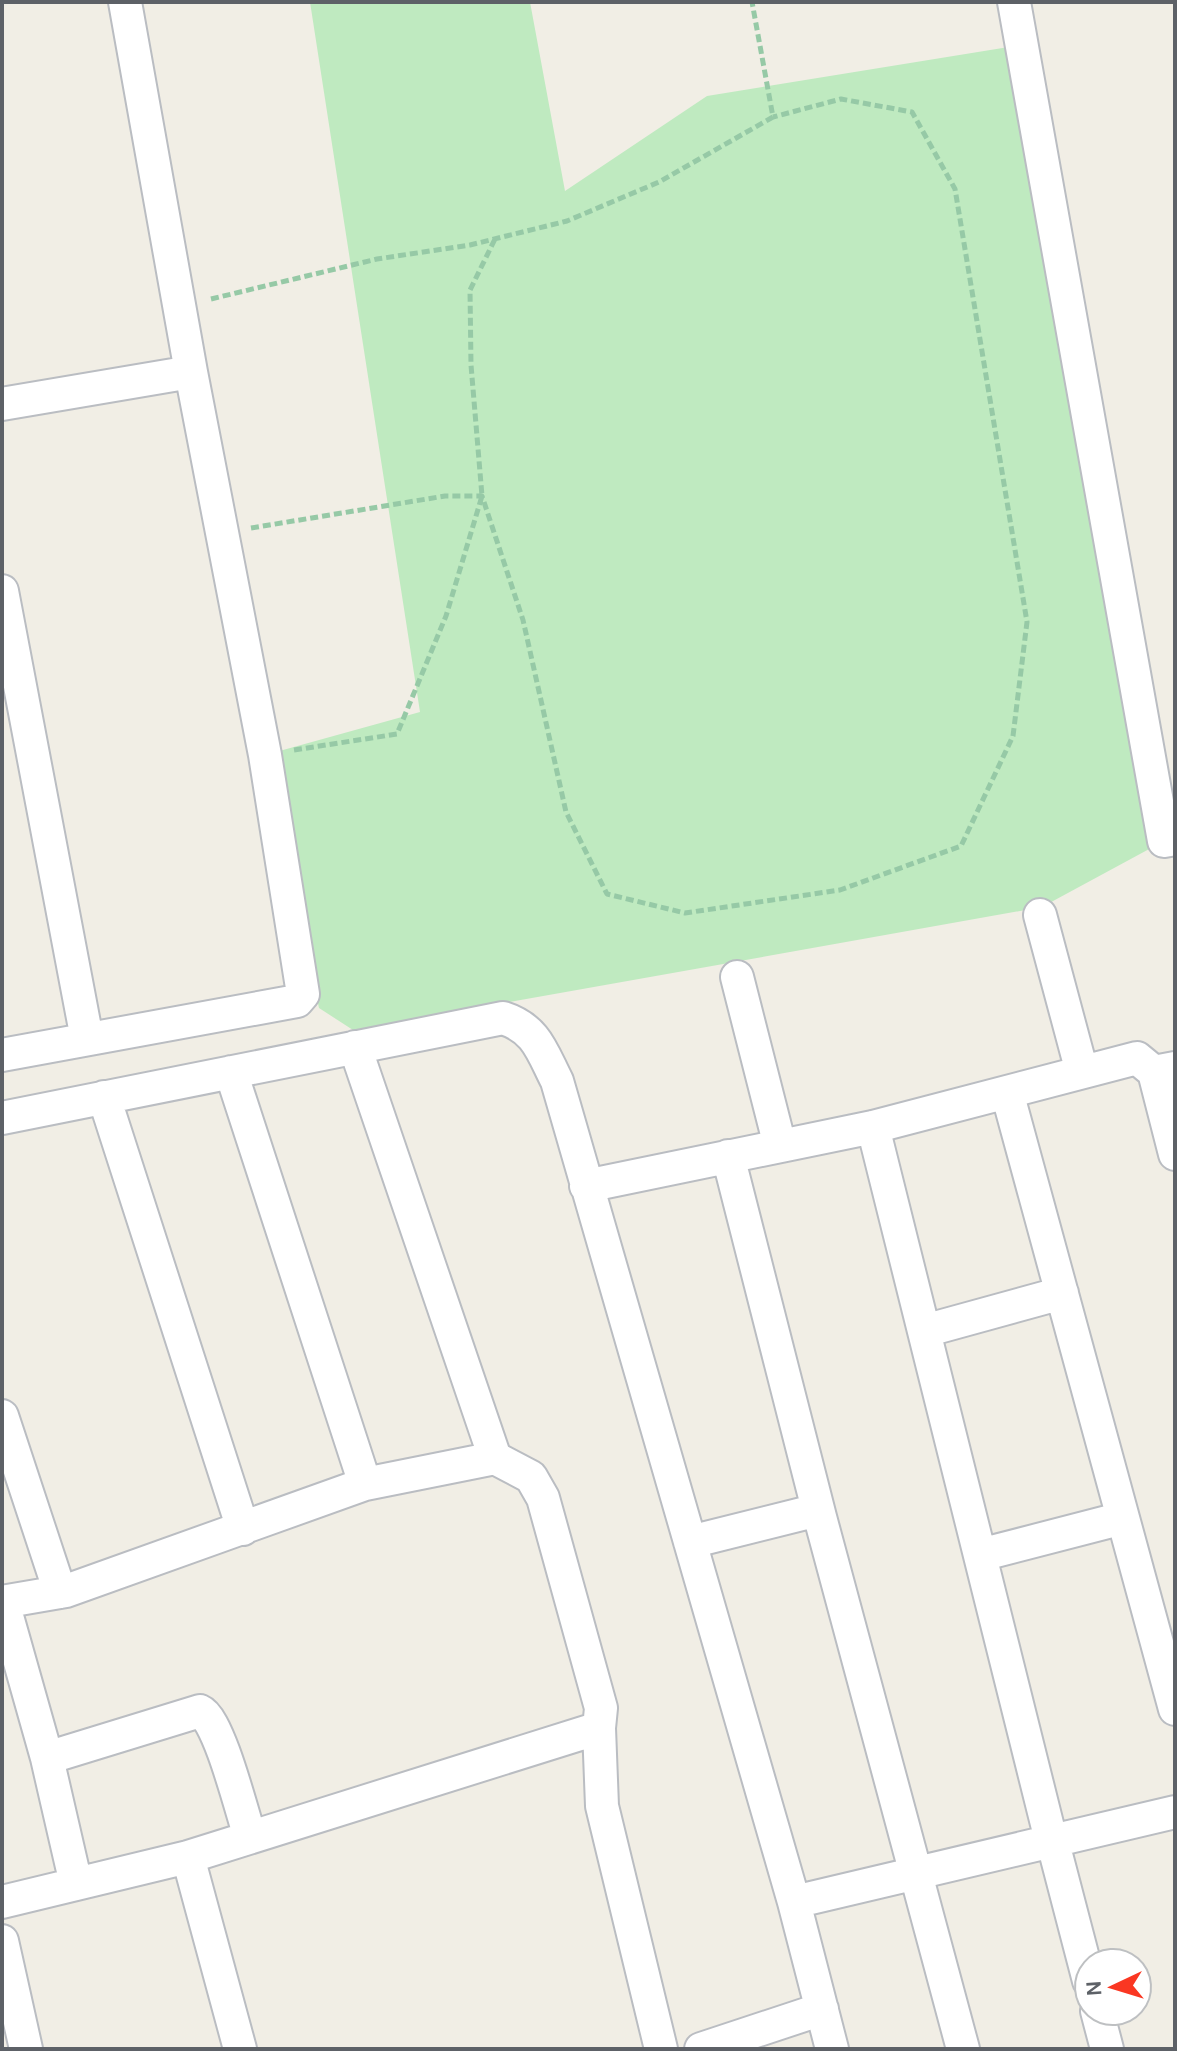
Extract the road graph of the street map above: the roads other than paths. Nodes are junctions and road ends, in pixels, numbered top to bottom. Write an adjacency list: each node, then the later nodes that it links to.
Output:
1 (125, 2): 3 (street)
2 (1014, 2): 6 (street)
3 (191, 372): 4 (street); 9 (street)
4 (2, 404)
5 (2, 591): 9 (street)
6 (1175, 839)
7 (1040, 915): 14 (street)
8 (737, 977): 19 (street)
9 (87, 1039): 11 (street)
10 (355, 1047): 13 (street); 22 (street); 26 (street)
11 (2, 1055)
12 (1164, 1070): 14 (street); 20 (street)
13 (231, 1072): 16 (street); 27 (street)
14 (1082, 1072): 15 (street)
15 (1007, 1092): 18 (street); 23 (street)
16 (104, 1097): 17 (street); 30 (street)
17 (2, 1118)
18 (873, 1127): 19 (street); 24 (street)
19 (780, 1146): 21 (street)
20 (1175, 1154)
21 (728, 1156): 22 (street); 28 (street)
22 (586, 1186): 31 (street)
23 (1062, 1293): 24 (street); 29 (street)
24 (924, 1331): 32 (street)
25 (2, 1416): 33 (street)
26 (495, 1458): 27 (street); 36 (street)
27 (365, 1484): 30 (street)
28 (818, 1510): 31 (street); 42 (street)
29 (1123, 1518): 32 (street); 35 (street)
30 (243, 1529): 33 (street)
31 (690, 1542): 45 (street)
32 (980, 1555): 40 (street)
33 (60, 1592): 34 (street)
34 (3, 1602): 37 (street)
35 (1175, 1709)
36 (599, 1728): 39 (street); 53 (street)
37 (47, 1758): 39 (street); 43 (street)
38 (1175, 1812): 40 (street)
39 (250, 1837): 41 (street)
40 (1051, 1840): 42 (street); 47 (street)
41 (188, 1857): 43 (street); 52 (street)
42 (917, 1871): 45 (street); 56 (street)
43 (76, 1884): 44 (street)
44 (2, 1902)
45 (794, 1902): 48 (street)
46 (2, 1941): 51 (street)
47 (1080, 1947)
48 (822, 2009): 54 (street); 55 (street)
49 (1099, 2027): 50 (street)
50 (1102, 2048)
51 (26, 2049)
52 (240, 2049)
53 (661, 2049)
54 (701, 2049)
55 (832, 2049)
56 (963, 2049)

